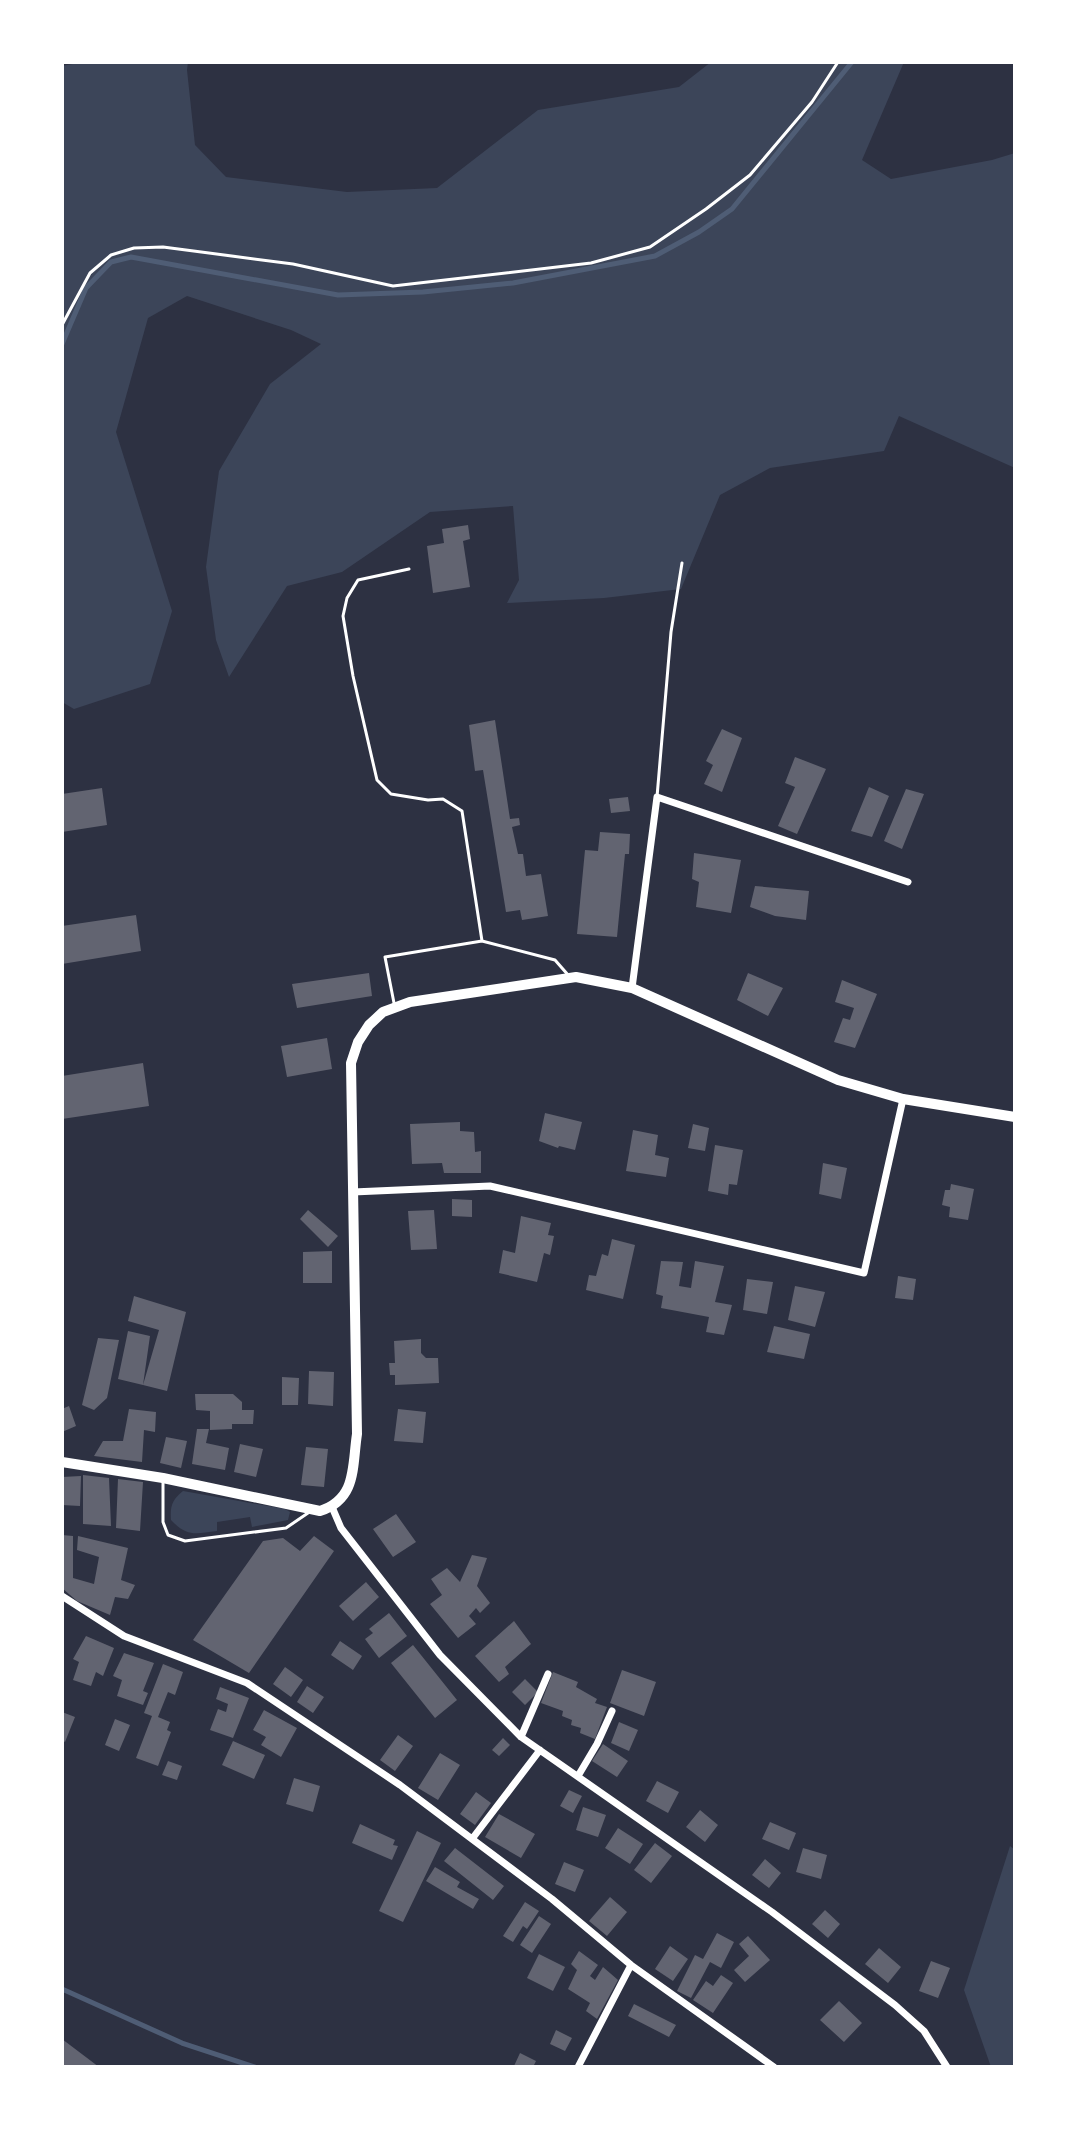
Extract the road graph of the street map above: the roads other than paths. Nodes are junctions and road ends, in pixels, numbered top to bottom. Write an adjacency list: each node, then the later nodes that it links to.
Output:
1 (838, 62): 2 (lane)
2 (62, 325)
3 (682, 563): 5 (lane)
4 (409, 569): 7 (lane)
5 (657, 797): 6 (street); 9 (street)
6 (908, 882)
7 (482, 941): 8 (lane); 10 (lane)
8 (571, 978): 9 (main road); 10 (main road)
9 (632, 988): 11 (main road)
10 (395, 1007): 13 (main road)
11 (903, 1099): 12 (main road); 13 (street)
12 (1015, 1117)
13 (353, 1192): 16 (main road)
14 (62, 1462): 15 (main road)
15 (163, 1478): 17 (main road); 17 (lane)
16 (332, 1507): 17 (main road); 21 (street)
17 (311, 1510)
18 (63, 1599): 24 (street)
19 (548, 1674): 21 (street)
20 (612, 1711): 23 (street)
21 (521, 1737): 22 (street)
22 (540, 1750): 23 (street); 24 (street)
23 (578, 1776): 28 (street)
24 (472, 1839): 25 (street)
25 (631, 1965): 26 (street); 27 (street)
26 (578, 2067)
27 (774, 2067)
28 (947, 2067)

